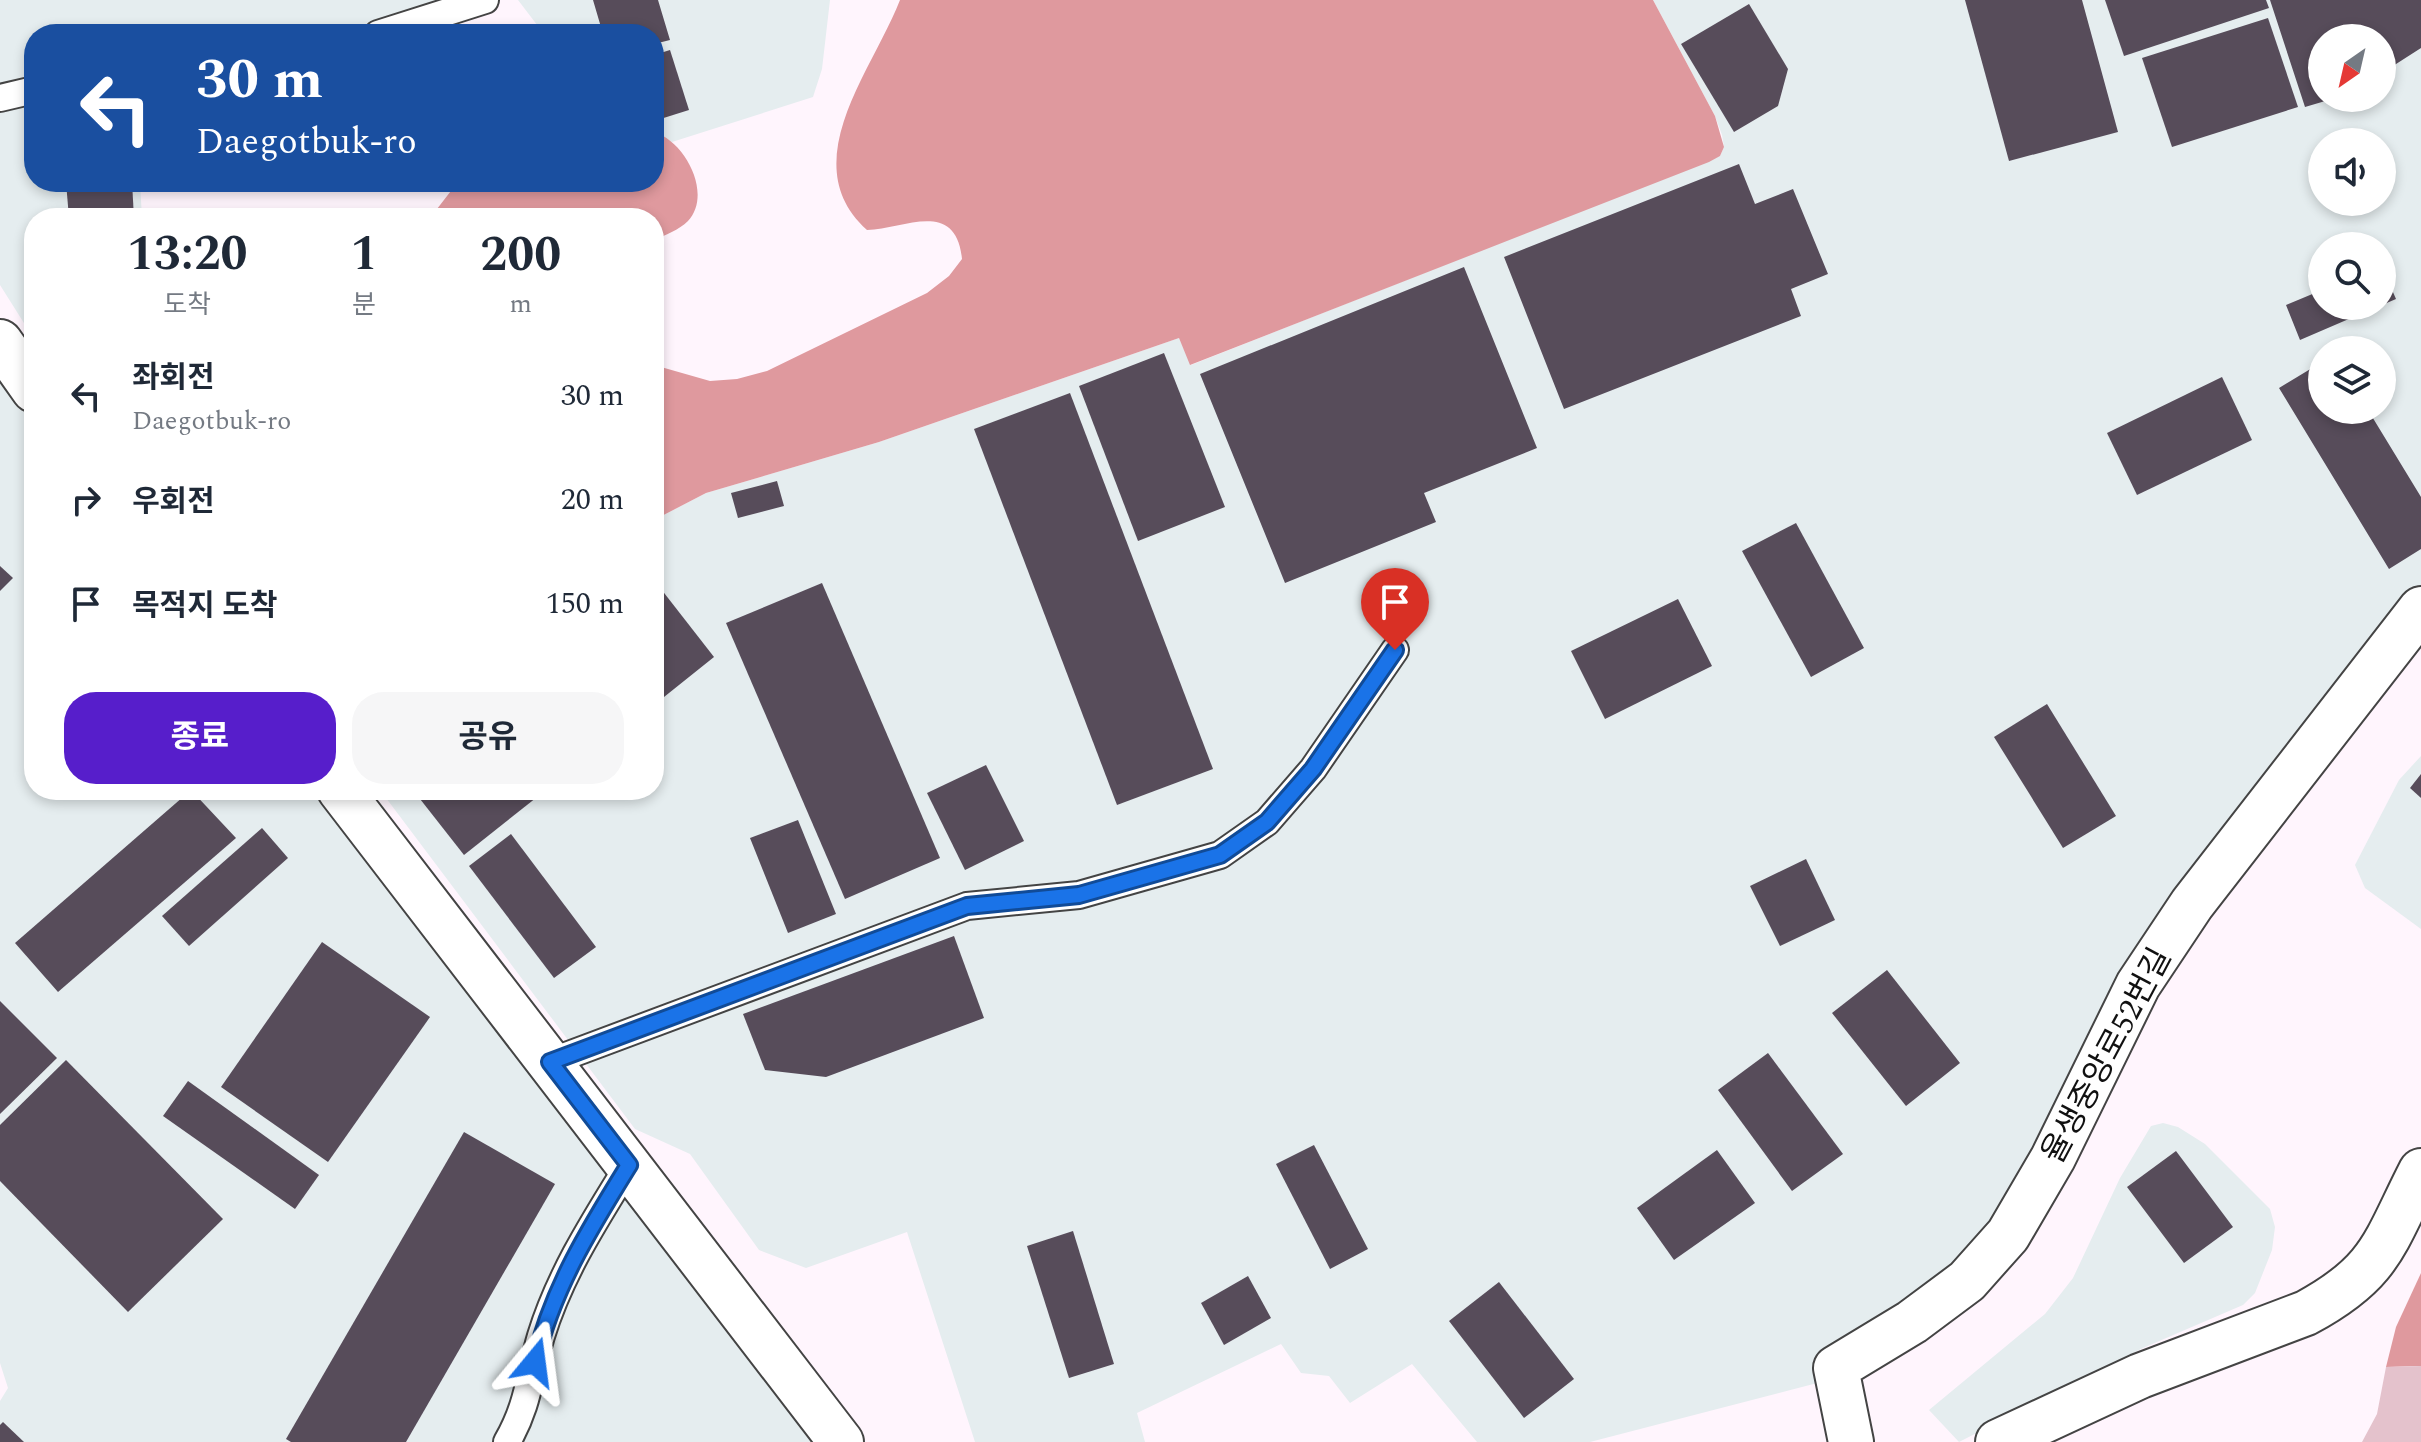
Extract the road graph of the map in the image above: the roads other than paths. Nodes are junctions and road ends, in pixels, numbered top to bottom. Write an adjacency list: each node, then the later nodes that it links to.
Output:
1 (485, 0): 2 (lane)
2 (409, 24)
3 (24, 92): 4 (lane)
4 (0, 98)
5 (0, 342): 6 (street)
6 (24, 376)
7 (2421, 609): 15 (street, 율생중앙로52번길)
8 (1395, 650): 10 (lane)
9 (348, 800): 10 (street)
10 (550, 1062): 11 (street)
11 (629, 1165): 13 (lane); 14 (street)
12 (2421, 1171): 16 (street)
13 (507, 1442)
14 (841, 1442)
15 (1851, 1442)
16 (1998, 1442)

